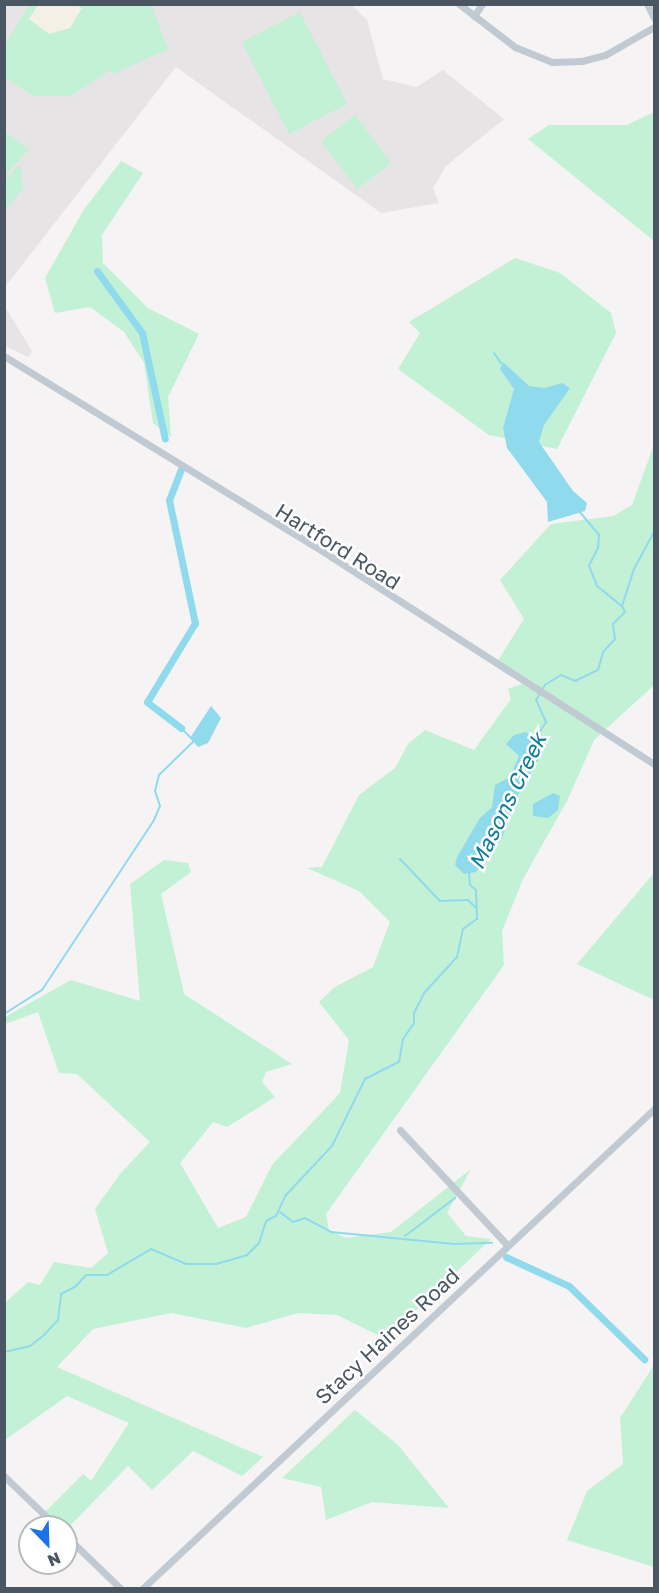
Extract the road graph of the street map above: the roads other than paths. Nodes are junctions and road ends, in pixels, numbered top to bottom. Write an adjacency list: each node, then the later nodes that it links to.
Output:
1 (459, 4): 4 (street)
2 (482, 4): 4 (street)
3 (647, 4): 5 (street)
4 (474, 16): 6 (street)
5 (654, 18)
6 (654, 27)
7 (4, 356): 8 (street, Hartford Road)
8 (654, 764)
9 (654, 1109): 11 (street, Stacy Haines Road)
10 (400, 1130): 11 (street)
11 (508, 1246): 16 (street, Stacy Haines Road)
12 (4, 1476): 13 (street)
13 (45, 1515)
14 (78, 1548): 15 (street)
15 (120, 1588)
16 (143, 1588)

